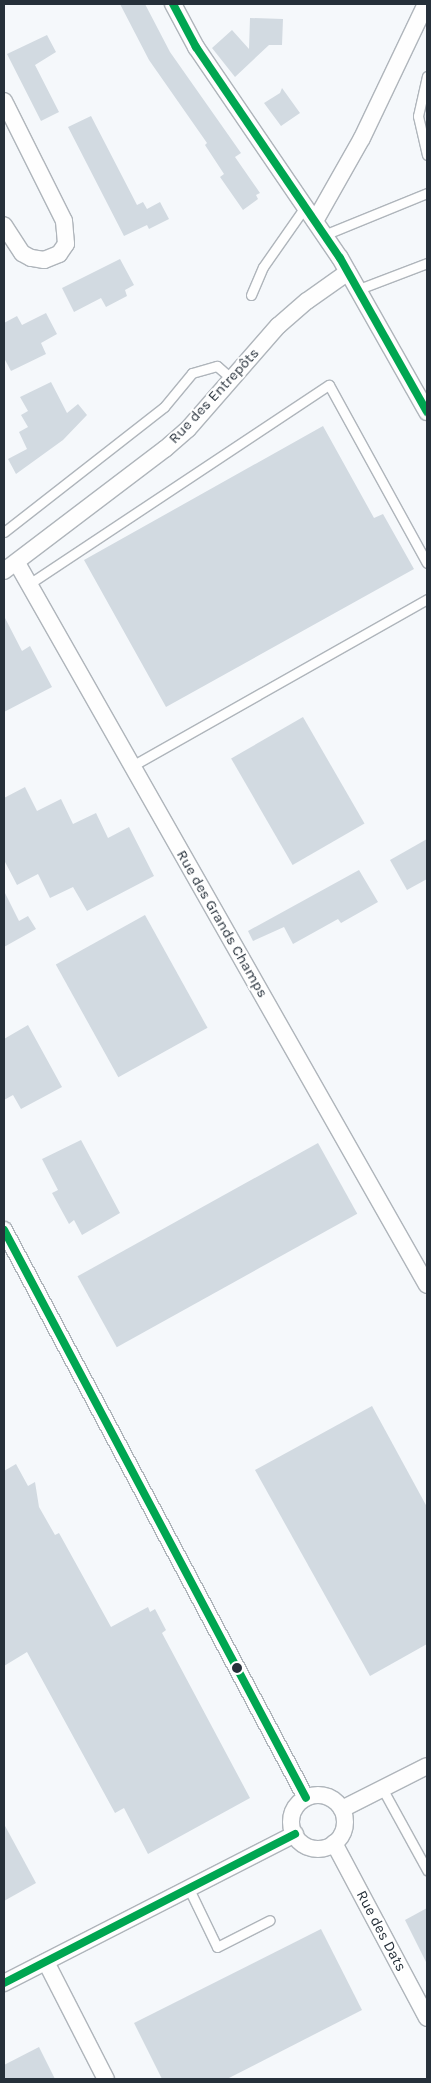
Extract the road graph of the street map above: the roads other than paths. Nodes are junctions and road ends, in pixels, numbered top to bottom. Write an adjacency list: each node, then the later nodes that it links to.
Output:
1 (173, 4): 7 (street)
2 (426, 4): 8 (street)
3 (427, 76): 5 (lane)
4 (4, 101): 9 (street)
5 (427, 155)
6 (427, 193): 10 (lane)
7 (305, 207): 8 (street); 14 (lane)
8 (315, 221): 10 (street)
9 (4, 225)
10 (324, 234): 12 (street)
11 (427, 263): 13 (lane)
12 (348, 272): 13 (street); 15 (street, Rue des Entrepôts)
13 (359, 289): 16 (street)
14 (251, 295)
15 (232, 379): 17 (lane); 19 (street, Rue des Entrepôts)
16 (427, 412)
17 (4, 532)
18 (427, 563): 20 (lane)
19 (10, 567): 20 (street, Rue des Grands Champs)
20 (29, 584): 22 (street, Rue des Grands Champs)
21 (427, 599): 22 (lane)
22 (132, 766): 24 (street, Rue des Grands Champs)
23 (4, 1230): 27 (street)
24 (427, 1285)
25 (427, 1766): 26 (street)
26 (382, 1788): 28 (street); 31 (lane)
27 (306, 1798): 28 (street); 29 (street)
28 (342, 1809): 30 (street)
29 (295, 1834): 30 (street); 32 (street)
30 (334, 1843): 36 (street, Rue des Dats)
31 (427, 1870)
32 (189, 1888): 33 (lane); 34 (street)
33 (270, 1920)
34 (46, 1962): 35 (street); 37 (street)
35 (4, 1983)
36 (427, 2018)
37 (106, 2079)

